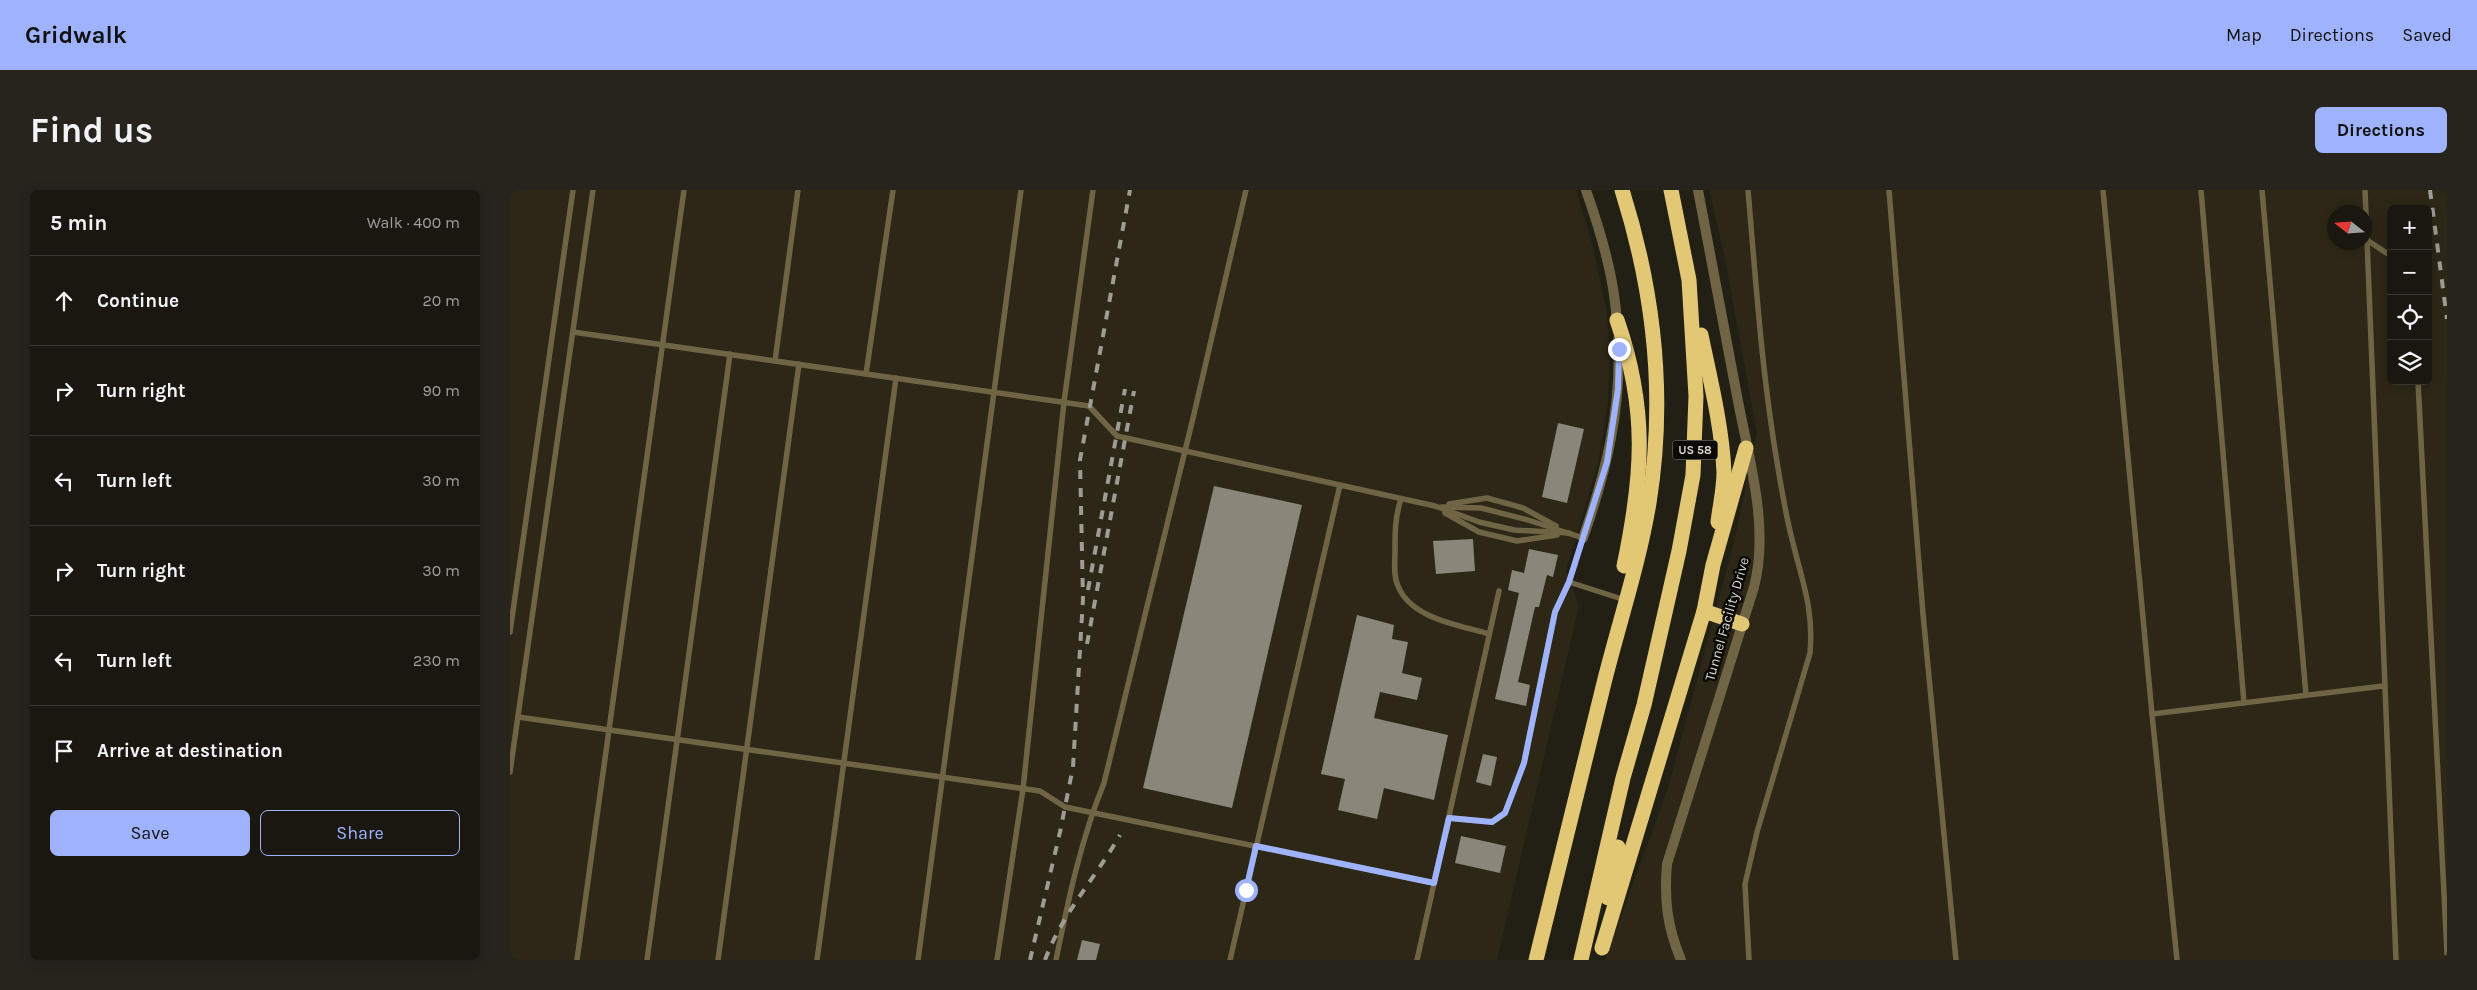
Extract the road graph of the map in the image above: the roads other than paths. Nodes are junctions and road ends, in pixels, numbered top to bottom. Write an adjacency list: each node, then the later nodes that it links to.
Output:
1 (573, 190): 48 (lane)
2 (593, 190): 25 (lane)
3 (684, 190): 26 (lane)
4 (798, 190): 28 (lane)
5 (893, 190): 30 (lane)
6 (1021, 190): 33 (lane)
7 (1093, 190): 34 (lane)
8 (1246, 190): 36 (lane)
9 (1586, 190): 24 (street)
10 (1622, 190): 45 (highway, US 58)
11 (1671, 190): 23 (highway, US 58)
12 (1698, 190): 35 (street, Tunnel Facility Drive)
13 (1748, 190): 81 (lane)
14 (1889, 190): 82 (lane)
15 (2103, 190): 54 (lane)
16 (2201, 190): 52 (lane)
17 (2262, 190): 51 (lane)
18 (2365, 190): 19 (lane)
19 (2366, 205)
20 (2372, 243): 22 (lane)
21 (2367, 250): 50 (lane)
22 (2387, 253)
23 (1689, 280): 42 (highway); 53 (highway, US 58)
24 (1617, 320): 41 (street); 45 (highway)
25 (573, 332): 26 (lane); 55 (lane)
26 (662, 344): 27 (lane); 56 (lane)
27 (730, 354): 28 (lane); 57 (lane)
28 (775, 361): 29 (lane)
29 (799, 364): 30 (lane); 58 (lane)
30 (866, 374): 31 (lane)
31 (896, 378): 33 (lane); 59 (lane)
32 (2418, 385): 67 (lane)
33 (993, 392): 34 (lane); 61 (lane)
34 (1064, 402): 36 (lane); 62 (lane)
35 (1746, 448): 42 (highway); 47 (street, Tunnel Facility Drive)
36 (1185, 449): 37 (lane); 63 (lane)
37 (1340, 485): 38 (lane); 65 (lane)
38 (1401, 499): 39 (lane); 49 (lane)
39 (1434, 506): 40 (lane); 40 (lane); 40 (lane); 40 (lane)
40 (1569, 534): 41 (lane)
41 (1584, 538): 43 (lane)
42 (1713, 566): 46 (highway)
43 (1569, 582): 45 (lane); 64 (lane)
44 (1499, 591): 49 (lane)
45 (1625, 600): 78 (highway, US 58)
46 (1704, 612): 47 (highway); 68 (highway)
47 (1742, 624): 80 (street, Tunnel Facility Drive)
48 (510, 632)
49 (1490, 634): 64 (lane)
50 (2383, 686): 51 (lane); 84 (lane)
51 (2306, 695): 52 (lane)
52 (2244, 703): 54 (lane)
53 (1644, 705): 68 (highway, US 58); 79 (highway)
54 (2152, 714): 83 (lane)
55 (518, 717): 56 (lane); 60 (lane)
56 (609, 730): 57 (lane); 69 (lane)
57 (677, 740): 58 (lane); 70 (lane)
58 (746, 750): 59 (lane); 71 (lane)
59 (844, 764): 61 (lane); 72 (lane)
60 (510, 772)
61 (943, 778): 62 (lane); 73 (lane)
62 (1024, 789): 63 (lane); 74 (lane)
63 (1092, 813): 65 (lane); 75 (lane)
64 (1449, 818): 66 (lane)
65 (1256, 846): 66 (lane); 76 (lane)
66 (1434, 883): 77 (lane)
67 (2447, 953)
68 (1601, 954)
69 (577, 960)
70 (647, 960)
71 (718, 960)
72 (817, 960)
73 (918, 960)
74 (997, 960)
75 (1056, 960)
76 (1230, 960)
77 (1417, 960)
78 (1536, 960)
79 (1581, 960)
80 (1681, 960)
81 (1749, 960)
82 (1956, 960)
83 (2177, 960)
84 (2396, 960)

